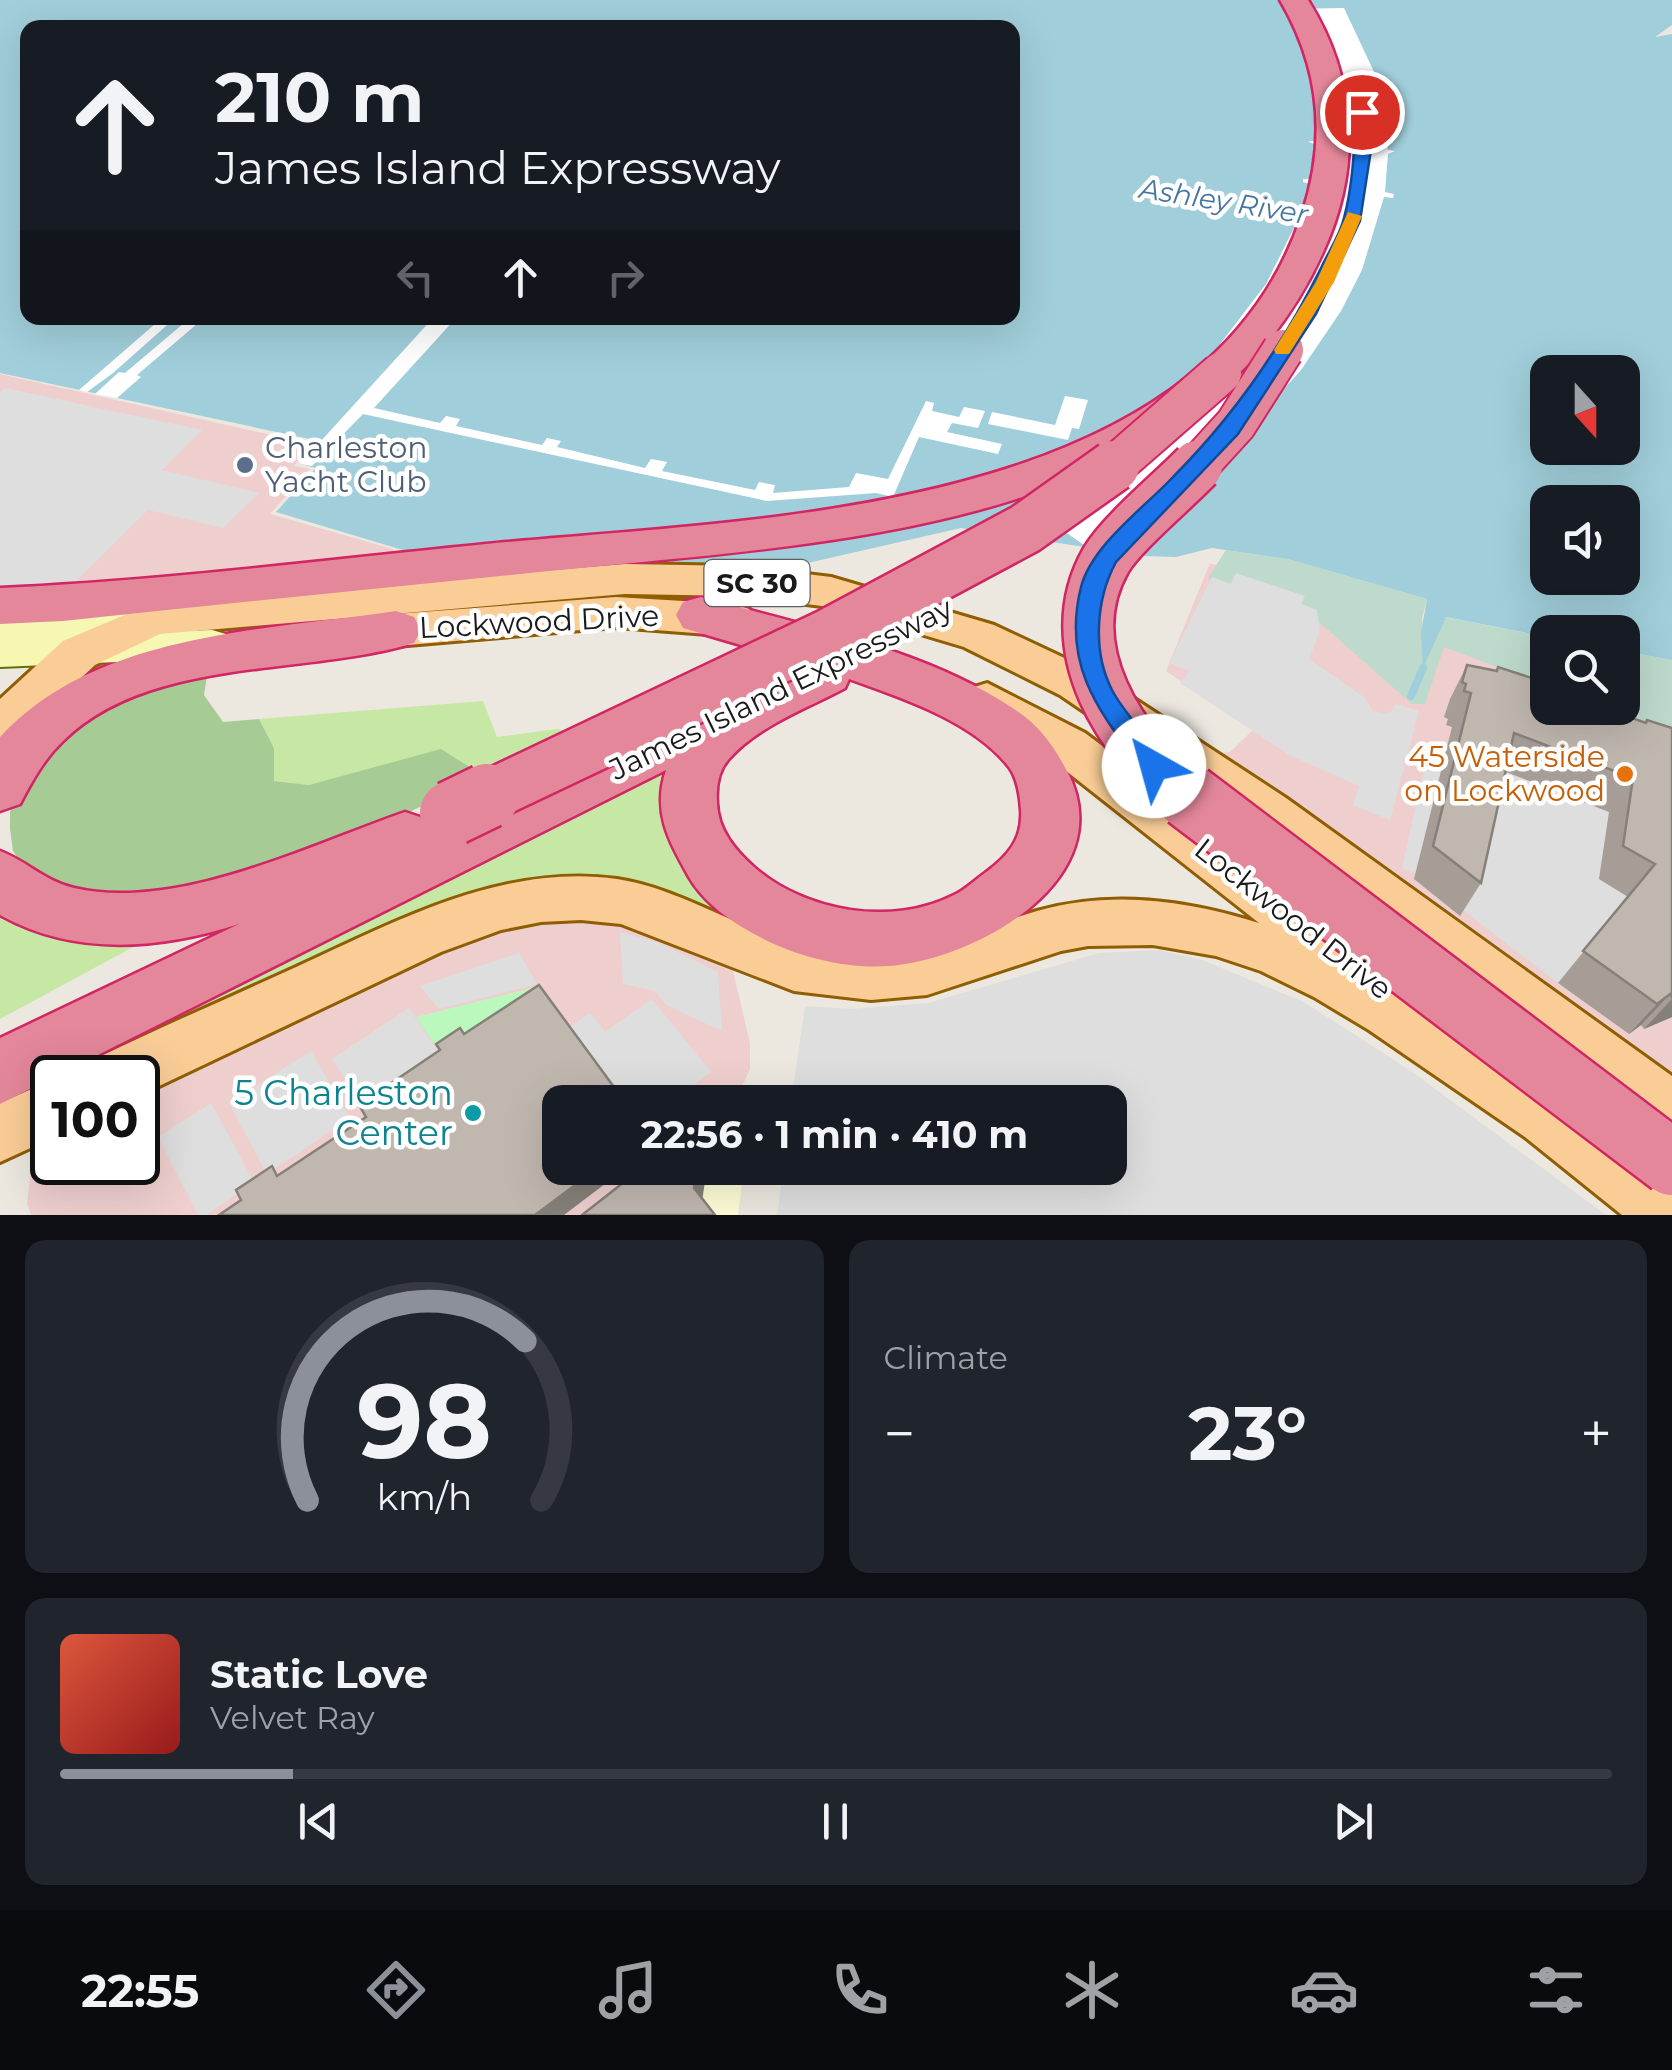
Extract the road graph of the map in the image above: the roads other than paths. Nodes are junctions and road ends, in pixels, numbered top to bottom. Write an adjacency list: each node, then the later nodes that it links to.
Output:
1 (1294, 0): 6 (highway, James Island Expressway / SC 30)
2 (1317, 0): 4 (highway, James Island Expressway / SC 30)
3 (1328, 0): 4 (highway)
4 (1342, 41): 5 (highway, James Island Expressway / SC 30)
5 (1283, 350): 15 (highway, James Island Expressway / SC 30, bridge); 27 (highway, SC 30, bridge)
6 (1221, 372): 10 (highway, bridge); 18 (highway, James Island Expressway / SC 30, bridge)
7 (0, 606): 10 (highway)
8 (701, 616): 12 (main road, Lockwood Drive / SC 30); 15 (highway); 25 (main road, Lockwood Drive / SC 30)
9 (153, 619): 10 (main road, Lockwood Drive); 11 (main road, Lockwood Drive); 14 (main road)
10 (277, 619): 12 (highway); 14 (main road, Lockwood Drive); 17 (highway, SC 30); 23 (main road, Lockwood Drive / SC 30, bridge)
11 (0, 625)
12 (396, 630)
13 (0, 653): 14 (main road, Lockwood Drive)
14 (79, 653): 16 (main road)
15 (826, 674): 18 (highway, James Island Expressway / SC 30)
16 (0, 726)
17 (0, 788)
18 (440, 830): 19 (highway, SC 30); 20 (highway, James Island Expressway / SC 30); 22 (highway, James Island Expressway / SC 30)
19 (0, 876)
20 (0, 1044)
21 (160, 1057): 25 (main road)
22 (0, 1072)
23 (1672, 1111)
24 (30, 1119): 26 (main road)
25 (1548, 1119): 28 (main road, Lockwood Drive / SC 30)
26 (0, 1133)
27 (1672, 1162)
28 (1671, 1215)

